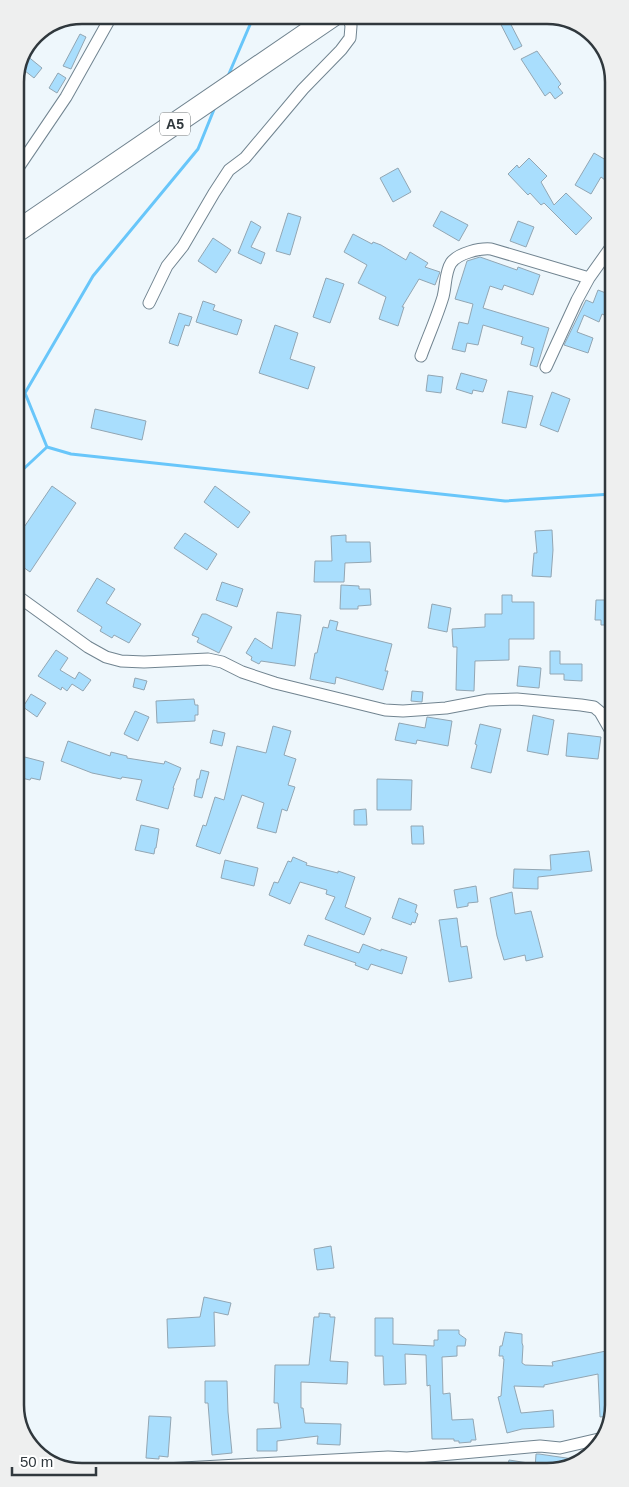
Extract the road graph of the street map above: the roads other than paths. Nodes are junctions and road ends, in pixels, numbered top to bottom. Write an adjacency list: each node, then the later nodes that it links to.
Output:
1 (107, 24): 4 (street)
2 (321, 24): 5 (highway, A5)
3 (351, 24): 8 (street)
4 (24, 159)
5 (24, 227)
6 (605, 255): 7 (street)
7 (589, 278): 9 (street); 10 (street)
8 (149, 303)
9 (421, 356)
10 (546, 368)
11 (24, 601): 12 (street)
12 (605, 721)
13 (593, 1440): 15 (street)
14 (388, 1457): 15 (street); 16 (street); 17 (street)
15 (407, 1458): 18 (street)
16 (277, 1463)
17 (390, 1463)
18 (404, 1463)

